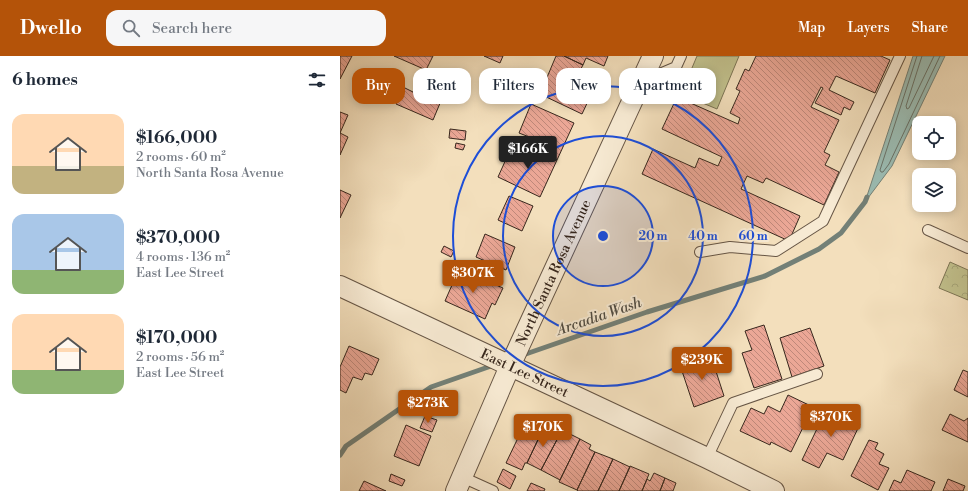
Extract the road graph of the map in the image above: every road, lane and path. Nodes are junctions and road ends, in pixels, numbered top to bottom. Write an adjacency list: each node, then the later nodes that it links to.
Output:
1 (653, 56): 4 (street, North Santa Rosa Avenue)
2 (681, 56): 5 (lane)
3 (900, 56): 9 (lane)
4 (647, 68)
5 (676, 68)
6 (631, 104): 11 (street, North Santa Rosa Avenue)
7 (928, 230): 8 (lane)
8 (968, 248)
9 (700, 252)
10 (340, 286): 11 (street, East Lee Street)
11 (510, 366): 13 (street, East Lee Street); 14 (street, North Santa Rosa Avenue)
12 (817, 374): 13 (lane)
13 (707, 458): 15 (street, East Lee Street)
14 (459, 484): 16 (lane)
15 (771, 490)
16 (493, 491)

